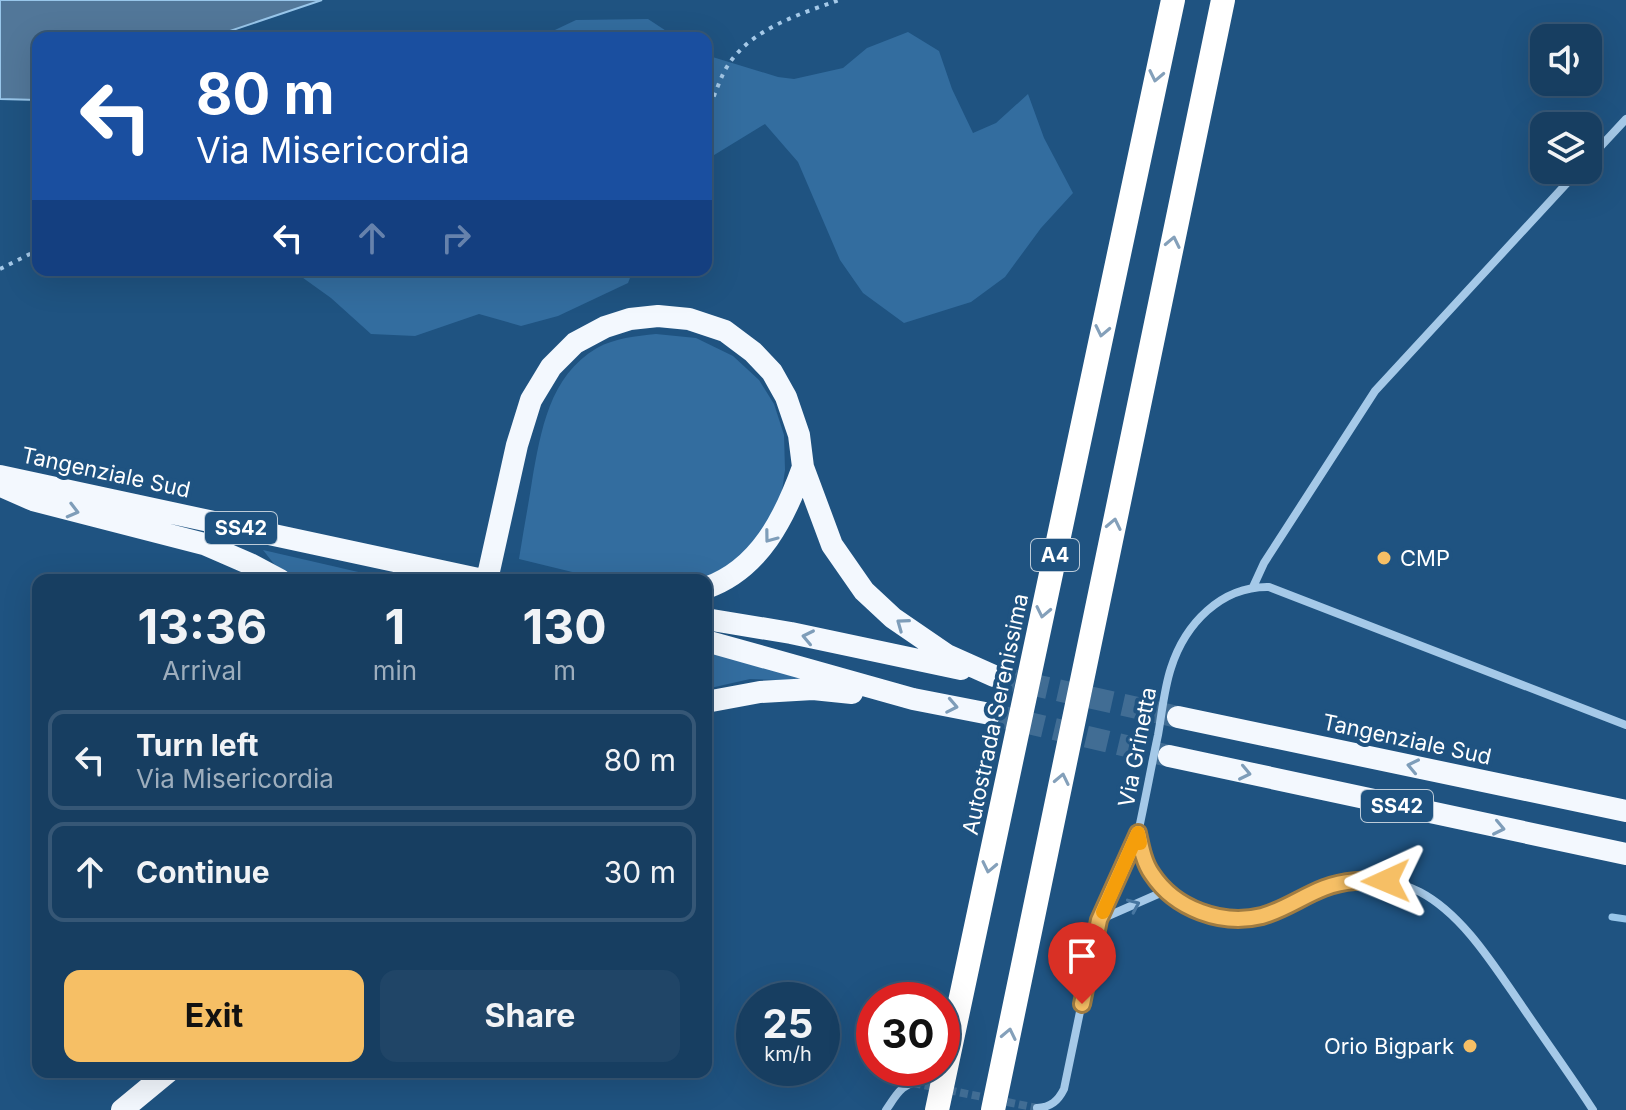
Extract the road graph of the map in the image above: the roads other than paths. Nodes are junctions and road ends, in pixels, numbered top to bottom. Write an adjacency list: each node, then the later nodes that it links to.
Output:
1 (1173, 0): 32 (highway, Autostrada Serenissima / A4, one-way to 32)
2 (1223, 0): 33 (highway, A4, one-way to 2)
3 (1626, 119): 4 (street)
4 (1602, 145)
5 (1566, 184): 13 (street)
6 (803, 467): 11 (highway); 12 (highway, one-way to 12); 14 (highway)
7 (0, 476): 10 (highway, Tangenziale Sud / SS42)
8 (0, 485): 9 (highway, one-way to 9)
9 (269, 574)
10 (457, 574)
11 (486, 574)
12 (712, 585)
13 (1253, 587): 20 (street); 23 (street, Via Grinetta)
14 (712, 620)
15 (712, 643): 16 (highway)
16 (913, 699): 17 (highway); 18 (highway, one-way to 18)
17 (712, 701)
18 (990, 714)
19 (1178, 717): 22 (highway, Tangenziale Sud / SS42, one-way to 19)
20 (1626, 725)
21 (1169, 756): 24 (highway, SS42, one-way to 24)
22 (1626, 811)
23 (1138, 833): 25 (street, Via Grinetta); 26 (street)
24 (1626, 854)
25 (1165, 891): 26 (street, one-way to 25); 34 (street, Via Grinetta)
26 (1099, 920): 29 (street)
27 (161, 1078): 30 (highway)
28 (904, 1086): 31 (street)
29 (1037, 1108)
30 (122, 1110)
31 (886, 1110)
32 (937, 1110)
33 (993, 1110)
34 (1593, 1110)

